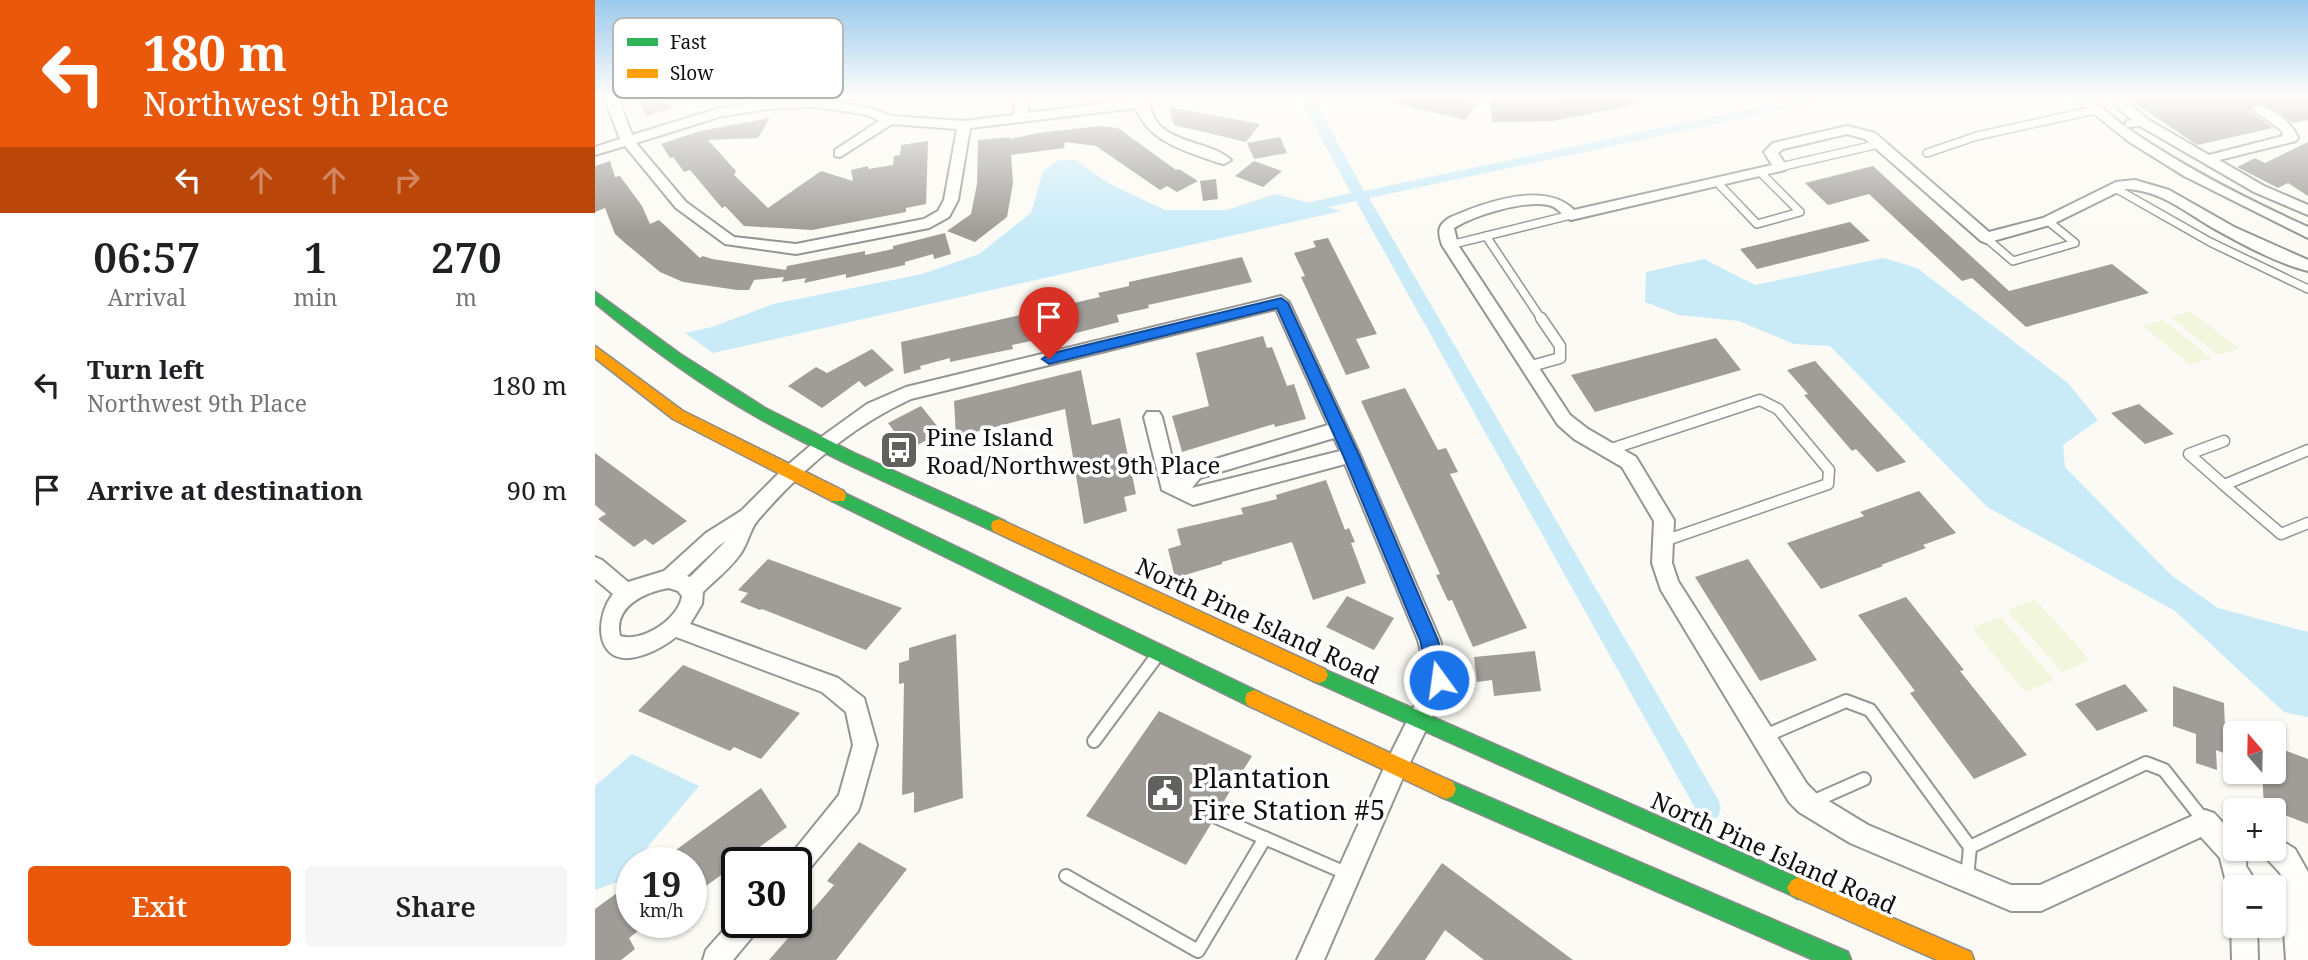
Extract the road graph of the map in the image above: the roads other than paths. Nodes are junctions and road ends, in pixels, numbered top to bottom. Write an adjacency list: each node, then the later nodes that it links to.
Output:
1 (622, 142): 12 (street)
2 (628, 142): 26 (street)
3 (857, 142): 13 (street)
4 (961, 142): 26 (street)
5 (1172, 142): 16 (street)
6 (1796, 142): 17 (street)
7 (1877, 142): 25 (street)
8 (1960, 142): 14 (lane)
9 (2137, 142): 23 (street)
10 (2178, 142): 15 (street)
11 (2276, 142): 15 (street)
12 (595, 151)
13 (840, 153)
14 (1927, 153)
15 (2209, 159): 20 (street)
16 (1224, 160)
17 (1760, 172): 18 (street); 18 (lane)
18 (1717, 182): 21 (street)
19 (2115, 188): 22 (street); 28 (street); 29 (lane)
20 (2308, 210)
21 (1571, 215): 24 (lane); 27 (street)
22 (2048, 221): 25 (street); 25 (lane)
23 (2308, 233)
24 (1486, 236): 27 (lane); 32 (lane)
25 (1986, 238)
26 (730, 241)
27 (1450, 244): 32 (street)
28 (2308, 266)
29 (2308, 289)
30 (595, 296): 36 (main road, North Pine Island Road)
31 (595, 351): 40 (main road)
32 (1528, 367): 37 (street)
33 (1153, 417): 42 (street)
34 (1339, 429): 36 (street); 39 (street); 42 (street)
35 (2224, 441): 41 (lane)
36 (824, 445): 40 (street); 52 (main road, North Pine Island Road)
37 (1607, 450): 45 (street); 45 (lane)
38 (2308, 450): 41 (lane)
39 (1351, 455): 42 (street); 52 (street)
40 (790, 474): 43 (street); 51 (main road)
41 (2224, 485): 44 (lane)
42 (1179, 489)
43 (748, 517): 47 (street); 48 (street)
44 (2308, 523)
45 (1664, 541): 53 (street)
46 (595, 566): 49 (street)
47 (669, 579): 48 (street); 49 (street)
48 (690, 591): 50 (street)
49 (627, 594): 50 (street)
50 (675, 628): 62 (street)
51 (1159, 653): 54 (lane); 55 (main road)
52 (1419, 721): 55 (street); 76 (main road, North Pine Island Road)
53 (1765, 736): 57 (street); 63 (lane)
54 (1094, 741)
55 (1396, 767): 65 (street); 75 (main road)
56 (1864, 779): 57 (lane)
57 (1808, 803): 67 (street)
58 (1216, 817): 60 (lane)
59 (2205, 822): 61 (street); 63 (lane); 67 (street)
60 (1265, 838): 65 (lane); 66 (lane)
61 (2223, 841)
62 (811, 847)
63 (1970, 847): 67 (lane)
64 (2286, 859): 68 (street)
65 (1349, 874): 74 (street)
66 (1066, 876)
67 (1966, 879)
68 (2304, 879): 69 (street)
69 (2286, 903)
70 (2286, 911): 78 (street)
71 (735, 938): 73 (street)
72 (2244, 938): 77 (street)
73 (716, 960)
74 (1310, 960)
75 (1840, 960)
76 (1963, 960)
77 (2245, 960)
78 (2299, 960)

